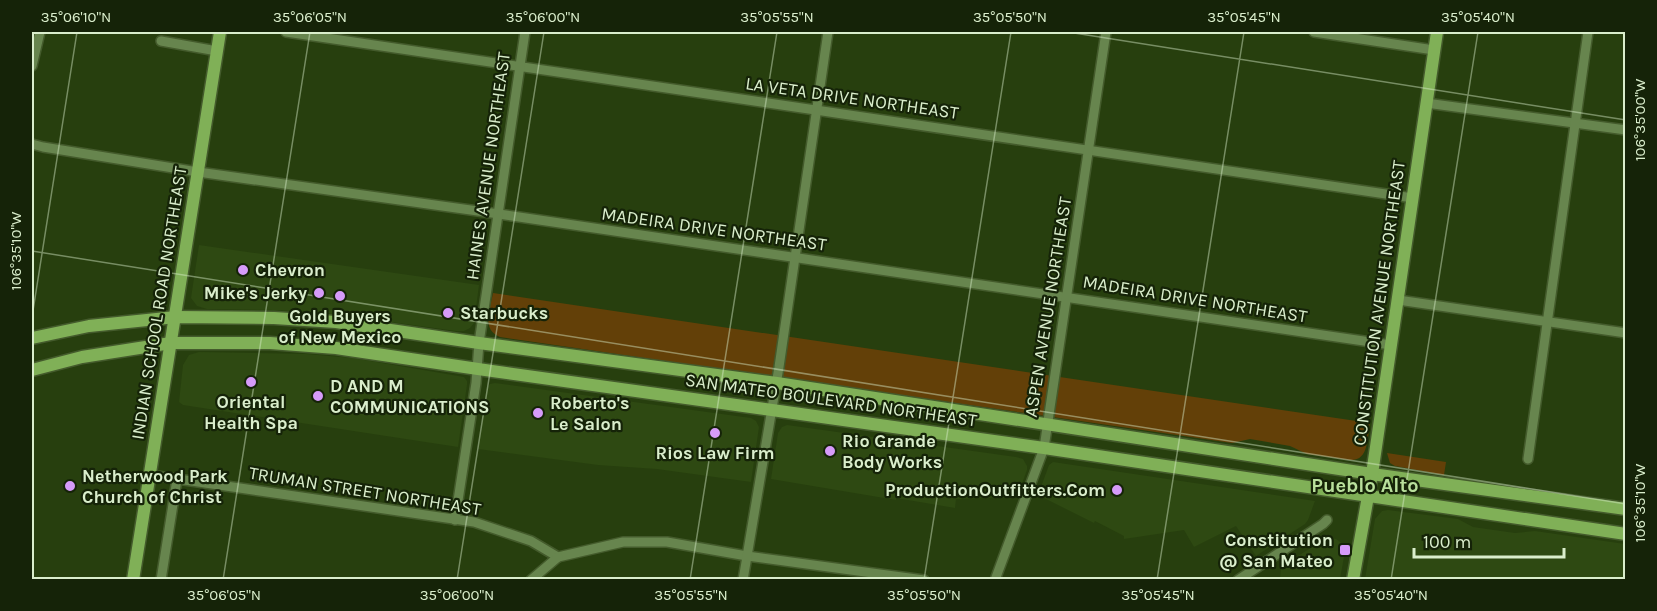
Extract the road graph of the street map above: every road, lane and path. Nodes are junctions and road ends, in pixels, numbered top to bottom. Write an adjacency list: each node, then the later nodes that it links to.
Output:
1 (40, 32): 13 (street)
2 (220, 32): 12 (main road, INDIAN SCHOOL ROAD NORTHEAST)
3 (286, 32): 14 (street, LA VETA DRIVE NORTHEAST)
4 (525, 32): 14 (street, HAINES AVENUE NORTHEAST)
5 (828, 32): 16 (street)
6 (1106, 32): 20 (street, ASPEN AVENUE NORTHEAST)
7 (1314, 32): 11 (street)
8 (1437, 32): 11 (main road, CONSTITUTION AVENUE NORTHEAST)
9 (1588, 32): 17 (street)
10 (161, 41): 12 (street)
11 (1434, 50): 15 (main road, CONSTITUTION AVENUE NORTHEAST)
12 (217, 51): 21 (main road, INDIAN SCHOOL ROAD NORTHEAST)
13 (32, 66)
14 (520, 66): 16 (street, LA VETA DRIVE NORTHEAST); 23 (street, HAINES AVENUE NORTHEAST)
15 (1426, 103): 17 (street); 22 (main road, CONSTITUTION AVENUE NORTHEAST)
16 (817, 109): 20 (street, LA VETA DRIVE NORTHEAST); 24 (street)
17 (1575, 122): 18 (street); 28 (street)
18 (1626, 130)
19 (32, 144): 21 (street, MADEIRA DRIVE NORTHEAST)
20 (1088, 150): 22 (street, LA VETA DRIVE NORTHEAST); 25 (street, ASPEN AVENUE NORTHEAST)
21 (198, 172): 23 (street, MADEIRA DRIVE NORTHEAST); 27 (main road, INDIAN SCHOOL ROAD NORTHEAST)
22 (1413, 198): 26 (main road, CONSTITUTION AVENUE NORTHEAST)
23 (498, 214): 24 (street, MADEIRA DRIVE NORTHEAST); 31 (street, HAINES AVENUE NORTHEAST)
24 (796, 258): 25 (street, MADEIRA DRIVE NORTHEAST); 36 (street)
25 (1067, 297): 33 (street, MADEIRA DRIVE NORTHEAST); 38 (street, ASPEN AVENUE NORTHEAST)
26 (1398, 300): 28 (street); 33 (main road, CONSTITUTION AVENUE NORTHEAST)
27 (176, 317): 30 (main road, SAN MATEO BOULEVARD NORTHEAST); 31 (main road, SAN MATEO BOULEVARD NORTHEAST); 32 (main road, INDIAN SCHOOL ROAD NORTHEAST)
28 (1547, 322): 29 (street); 40 (street)
29 (1626, 333)
30 (32, 338)
31 (479, 343): 34 (street, HAINES AVENUE NORTHEAST); 36 (main road, SAN MATEO BOULEVARD NORTHEAST)
32 (171, 344): 34 (main road, SAN MATEO BOULEVARD NORTHEAST); 35 (main road, SAN MATEO BOULEVARD NORTHEAST); 42 (main road, INDIAN SCHOOL ROAD NORTHEAST)
33 (1391, 345): 41 (main road, CONSTITUTION AVENUE NORTHEAST)
34 (478, 369): 37 (main road, SAN MATEO BOULEVARD NORTHEAST); 46 (street, HAINES AVENUE NORTHEAST)
35 (32, 370)
36 (777, 383): 37 (street); 38 (main road, SAN MATEO BOULEVARD NORTHEAST)
37 (772, 409): 39 (main road, SAN MATEO BOULEVARD NORTHEAST); 49 (street)
38 (1047, 424): 39 (street, ASPEN AVENUE NORTHEAST); 41 (main road, SAN MATEO BOULEVARD NORTHEAST)
39 (1044, 448): 44 (main road, SAN MATEO BOULEVARD NORTHEAST); 56 (street, ASPEN AVENUE NORTHEAST)
40 (1528, 459)
41 (1372, 474): 44 (main road, CONSTITUTION AVENUE NORTHEAST); 45 (main road, SAN MATEO BOULEVARD NORTHEAST)
42 (150, 475): 43 (street, TRUMAN STREET NORTHEAST); 51 (main road, INDIAN SCHOOL ROAD NORTHEAST)
43 (177, 479): 46 (street, TRUMAN STREET NORTHEAST); 52 (street)
44 (1369, 497): 48 (main road, SAN MATEO BOULEVARD NORTHEAST); 58 (main road, CONSTITUTION AVENUE NORTHEAST)
45 (1626, 509)
46 (455, 520): 50 (street, TRUMAN STREET NORTHEAST)
47 (1327, 520): 57 (street)
48 (1626, 534)
49 (747, 556): 50 (street); 54 (street); 55 (street)
50 (558, 557): 53 (street)
51 (133, 579)
52 (161, 579)
53 (531, 579)
54 (743, 579)
55 (924, 579)
56 (995, 579)
57 (1238, 579)
58 (1353, 579)

